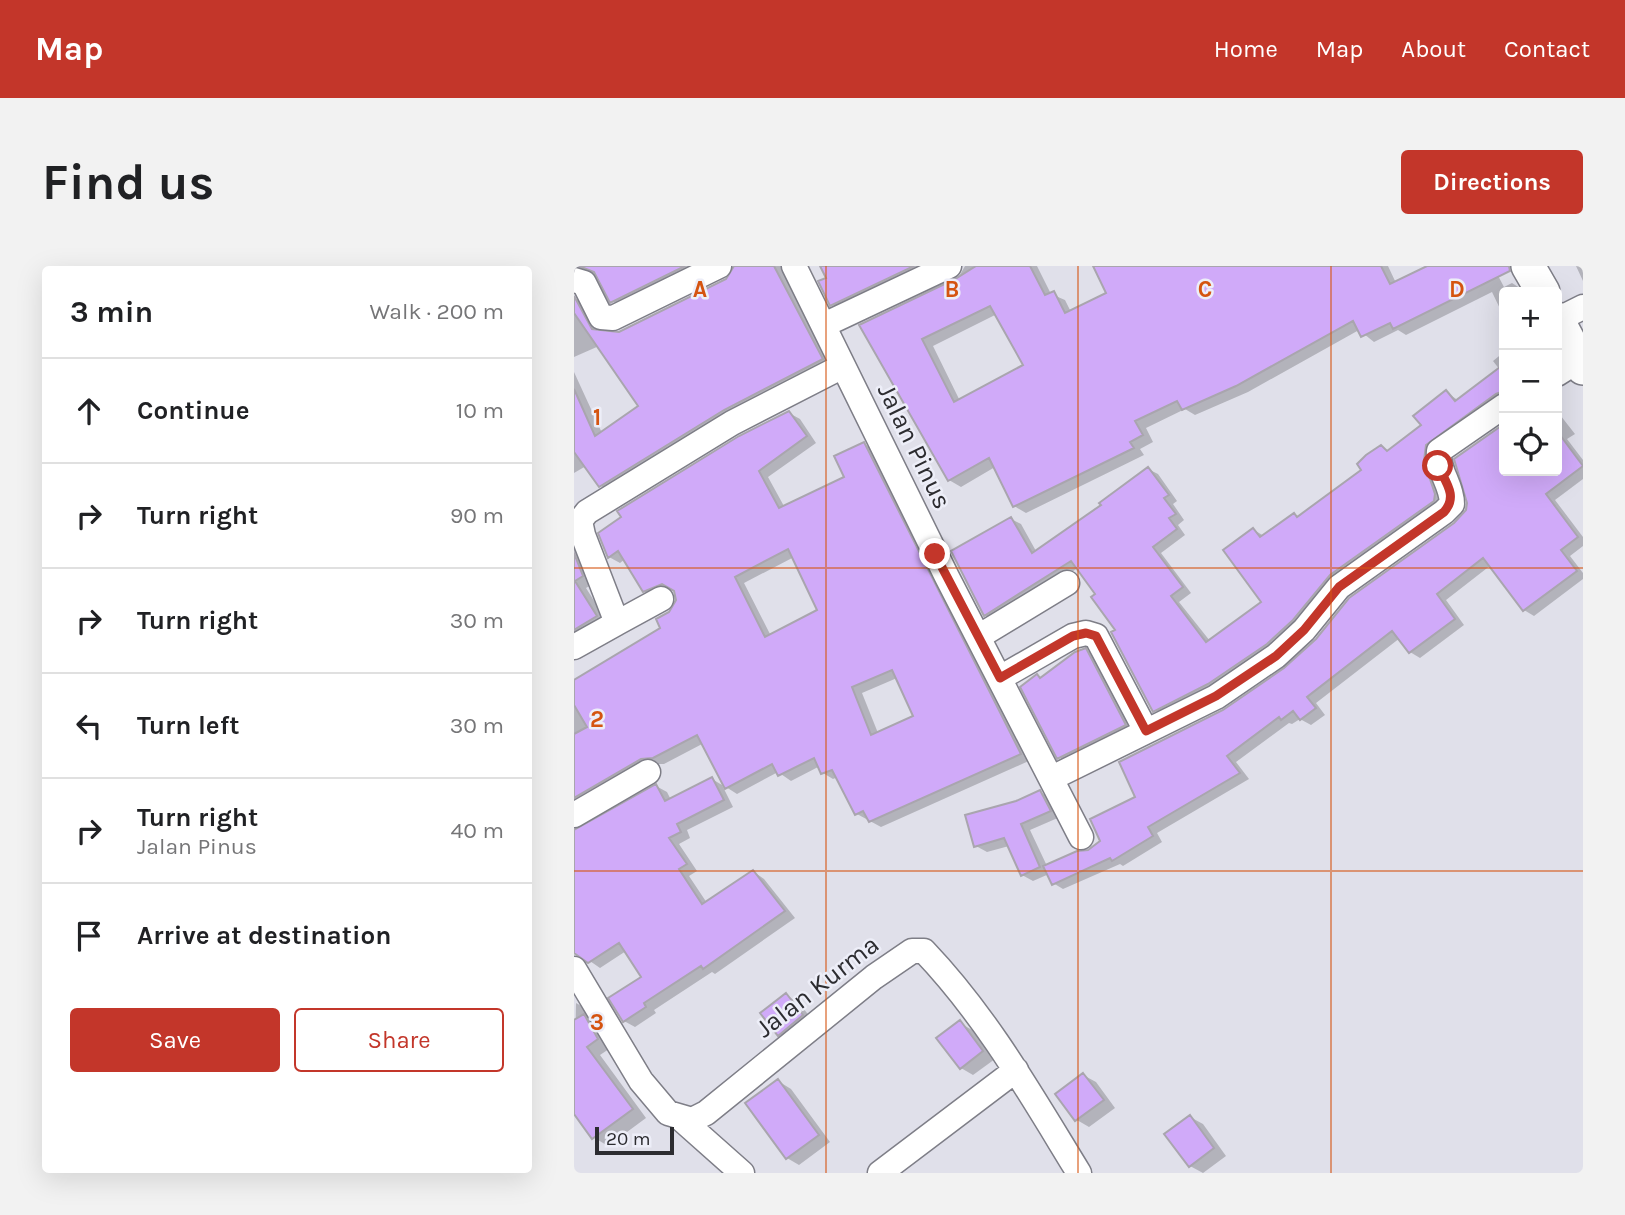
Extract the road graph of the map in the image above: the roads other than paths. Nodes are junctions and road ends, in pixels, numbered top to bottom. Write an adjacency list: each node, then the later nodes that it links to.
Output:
1 (719, 266): 5 (street)
2 (794, 266): 9 (street, Jalan Pinus)
3 (949, 266): 9 (street)
4 (1528, 266): 6 (main road)
5 (574, 281)
6 (1539, 287)
7 (1583, 307): 8 (street)
8 (1562, 317)
9 (824, 325): 11 (street, Jalan Pinus)
10 (1562, 334): 12 (main road)
11 (843, 366): 16 (street); 17 (street, Jalan Pinus)
12 (1573, 367)
13 (1499, 409): 20 (street)
14 (1067, 583): 17 (street)
15 (661, 599): 16 (street)
16 (617, 623): 18 (street)
17 (978, 637): 19 (street, Jalan Pinus)
18 (574, 647)
19 (1000, 678): 20 (street); 22 (street, Jalan Pinus)
20 (1146, 731): 22 (street)
21 (648, 772): 23 (street)
22 (1052, 778): 24 (street, Jalan Pinus)
23 (574, 815)
24 (1081, 837)
25 (574, 969): 27 (street)
26 (1016, 1070): 27 (street, Jalan Kurma); 29 (street); 30 (street, Jalan Kurma)
27 (680, 1118): 28 (street)
28 (742, 1173)
29 (880, 1173)
30 (1079, 1173)

